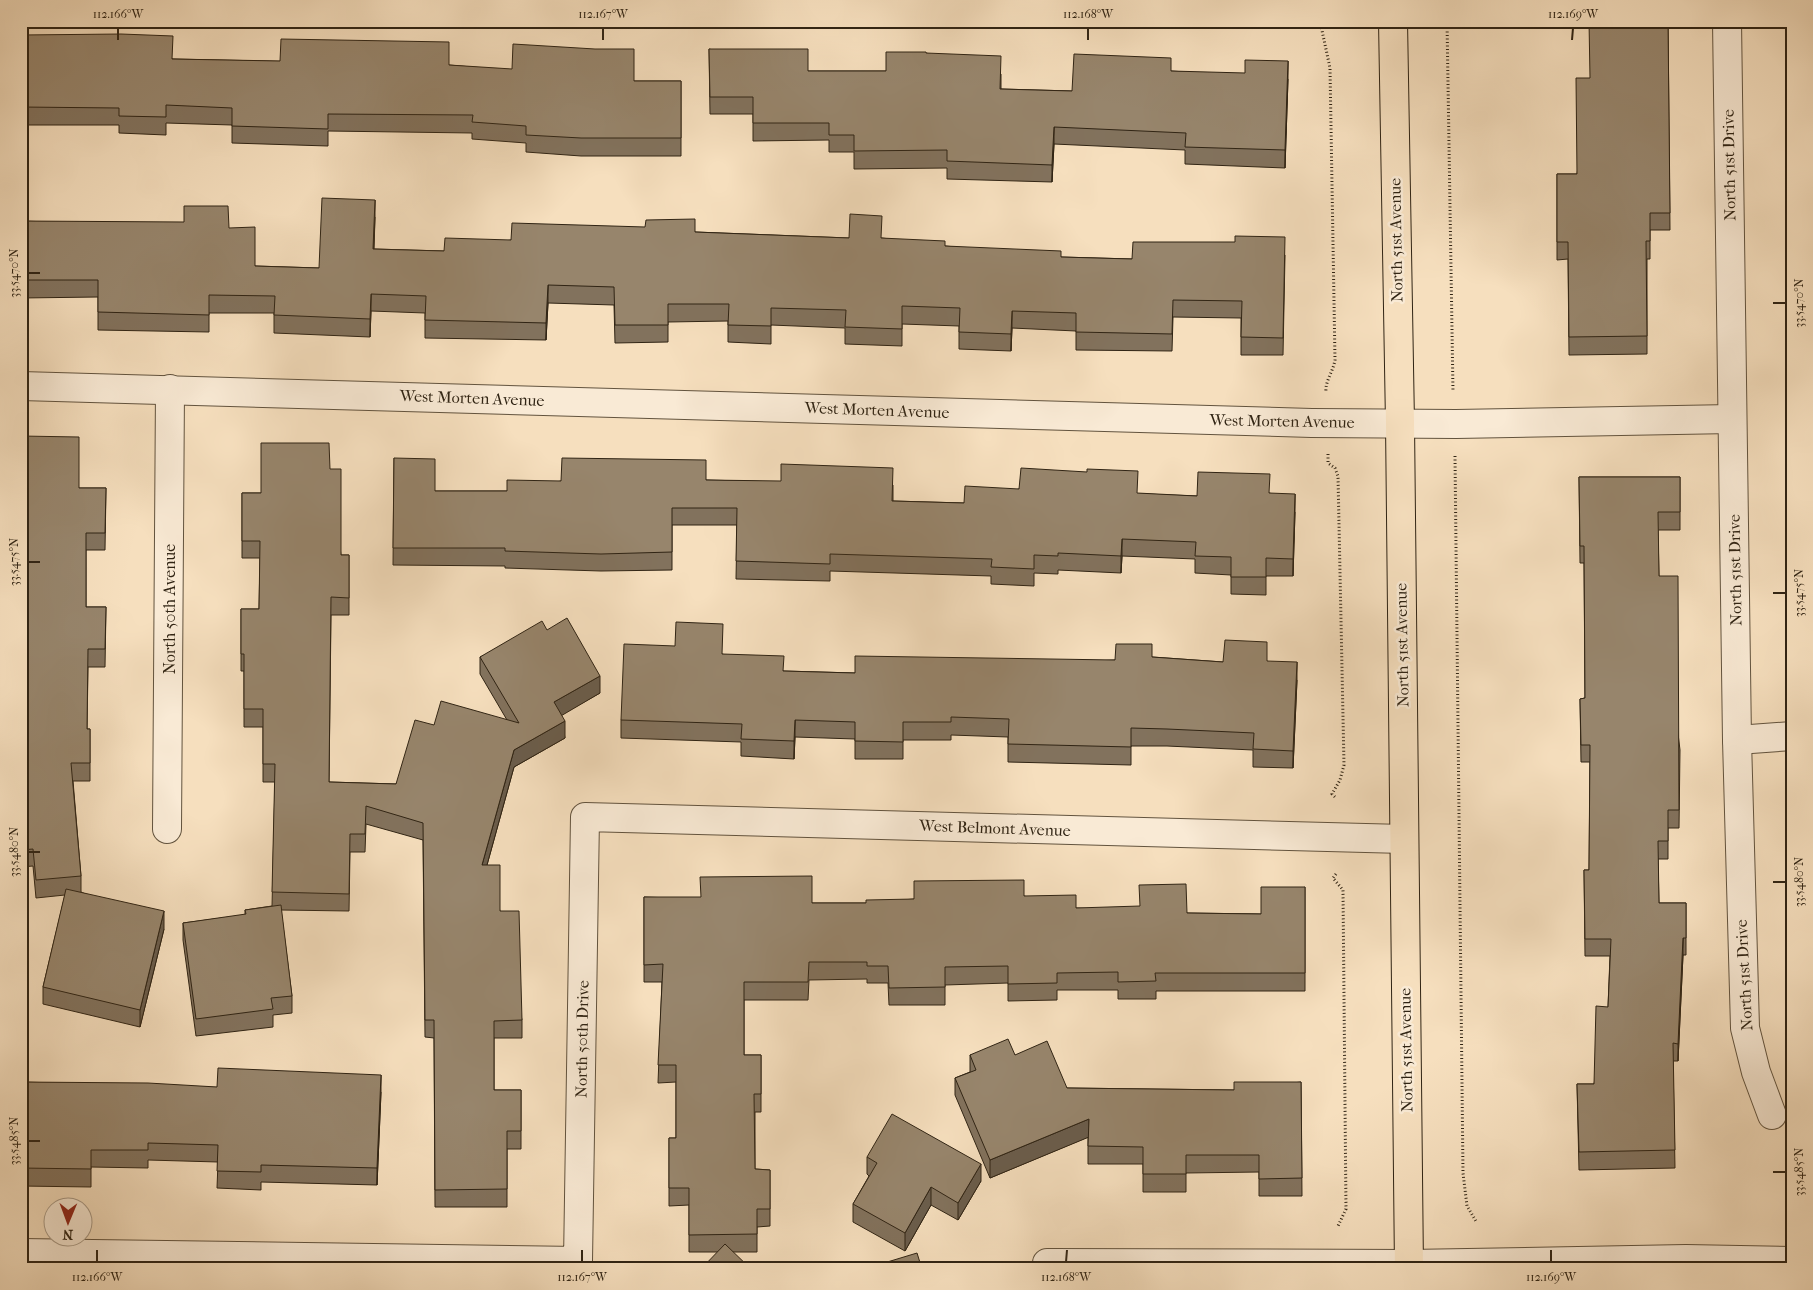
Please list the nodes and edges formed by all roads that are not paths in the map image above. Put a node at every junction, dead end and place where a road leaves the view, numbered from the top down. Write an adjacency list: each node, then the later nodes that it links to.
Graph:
1 (1393, 21): 6 (main road, North 51st Avenue)
2 (1727, 21): 5 (street, North 51st Drive)
3 (21, 386): 4 (street, West Morten Avenue)
4 (170, 389): 6 (street, West Morten Avenue); 10 (street, North 50th Avenue)
5 (1732, 420): 6 (street, West Morten Avenue); 8 (street, North 51st Drive)
6 (1400, 423): 11 (main road, North 51st Avenue)
7 (1792, 736): 8 (street)
8 (1737, 740): 12 (street, North 51st Drive)
9 (585, 817): 11 (street, West Belmont Avenue); 13 (street, North 50th Drive)
10 (168, 829)
11 (1404, 839): 16 (main road, North 51st Avenue)
12 (1772, 1115)
13 (21, 1253)
14 (1792, 1261): 16 (street)
15 (1047, 1262): 16 (street)
16 (1409, 1266)

